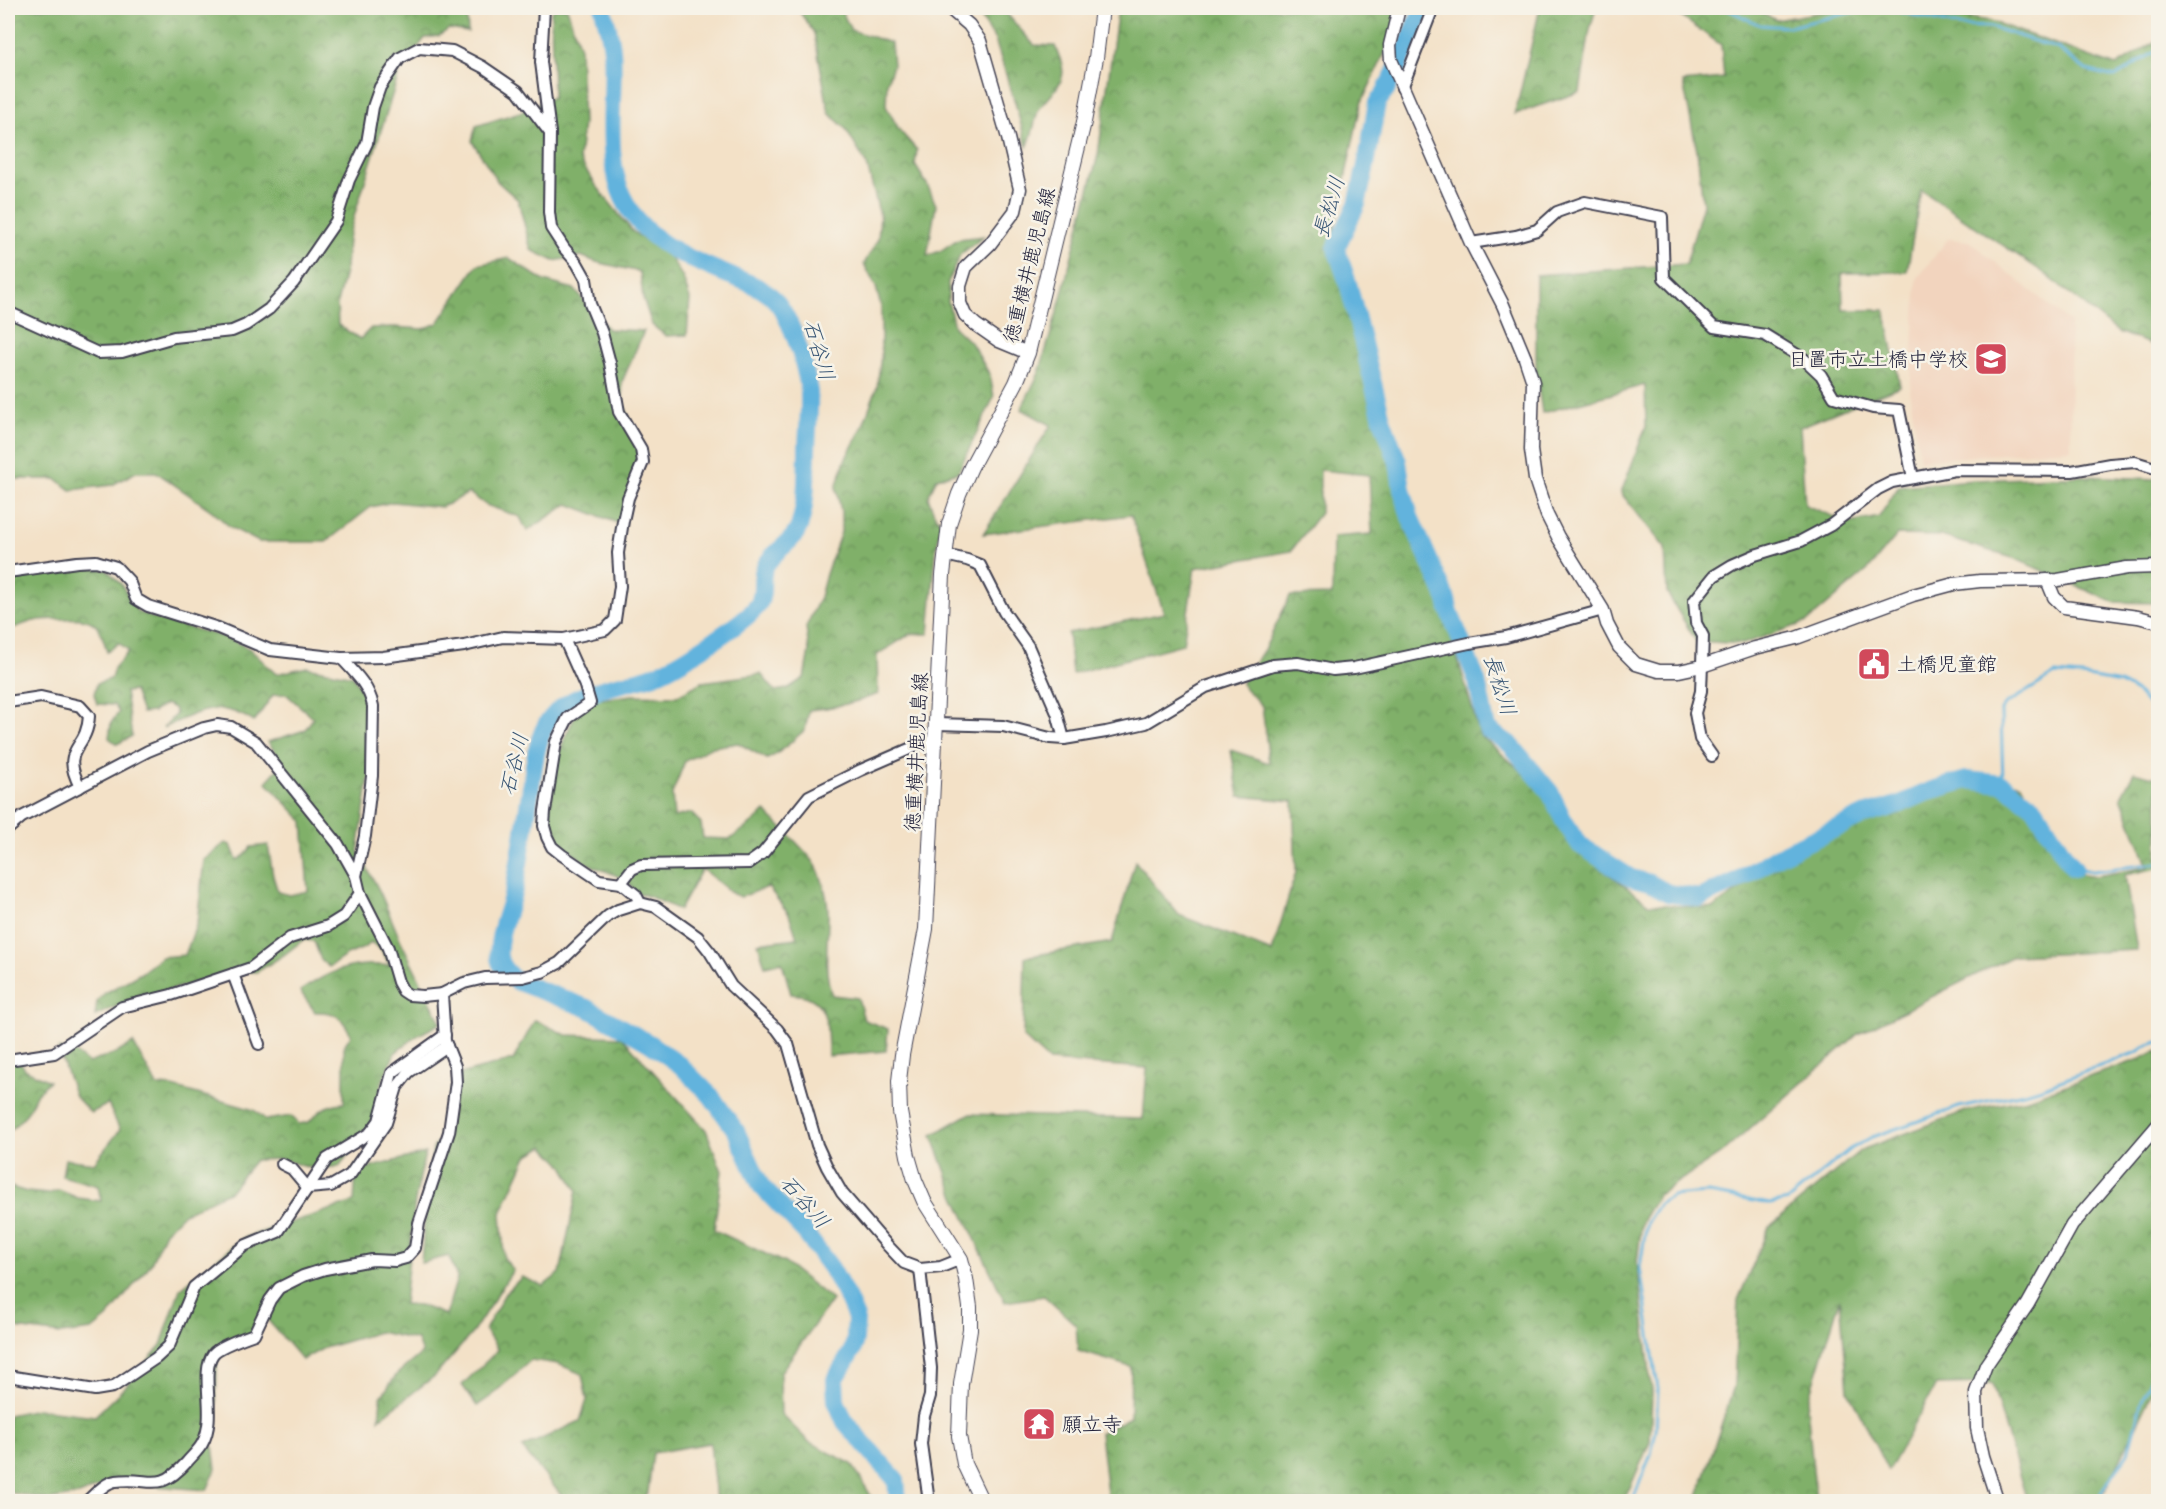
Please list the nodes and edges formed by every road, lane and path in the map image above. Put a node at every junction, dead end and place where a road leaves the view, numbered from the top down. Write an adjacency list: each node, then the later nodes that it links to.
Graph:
1 (544, 8): 7 (street)
2 (949, 8): 10 (street)
3 (1102, 8): 10 (main road, 徳重横井鹿児島線)
4 (1399, 8): 6 (street)
5 (1433, 8): 6 (street)
6 (1401, 85): 8 (street)
7 (550, 133): 9 (street); 19 (street)
8 (1471, 243): 12 (street); 17 (street)
9 (8, 312)
10 (1028, 353): 13 (main road, 徳重横井鹿児島線)
11 (2158, 469): 12 (street)
12 (1914, 477): 21 (street)
13 (945, 555): 23 (main road, 徳重横井鹿児島線); 24 (street)
14 (2158, 567): 16 (street)
15 (8, 572): 20 (street)
16 (2047, 580): 18 (street); 21 (street)
17 (1603, 610): 21 (street); 24 (street)
18 (2158, 622)
19 (564, 639): 20 (street); 30 (street)
20 (342, 658): 29 (street)
21 (1702, 666): 26 (street)
22 (8, 702): 27 (street)
23 (937, 724): 24 (street); 25 (main road, 徳重横井鹿児島線)
24 (1064, 739)
25 (936, 742): 30 (street); 41 (main road, 徳重横井鹿児島線)
26 (1712, 756)
27 (80, 787): 28 (street); 29 (street)
28 (8, 829)
29 (356, 876): 31 (street)
30 (621, 883): 32 (street)
31 (360, 893): 33 (street); 34 (street)
32 (640, 903): 34 (street); 42 (street)
33 (233, 974): 36 (street); 37 (street)
34 (441, 994): 35 (street)
35 (446, 1040): 40 (street); 40 (street); 44 (street)
36 (259, 1044)
37 (8, 1060)
38 (2158, 1125): 47 (street)
39 (282, 1164): 40 (street)
40 (308, 1188): 43 (street)
41 (961, 1259): 42 (street); 46 (main road, 徳重横井鹿児島線)
42 (920, 1269): 45 (street)
43 (8, 1376)
44 (86, 1502)
45 (930, 1502)
46 (982, 1502)
47 (1998, 1502)

